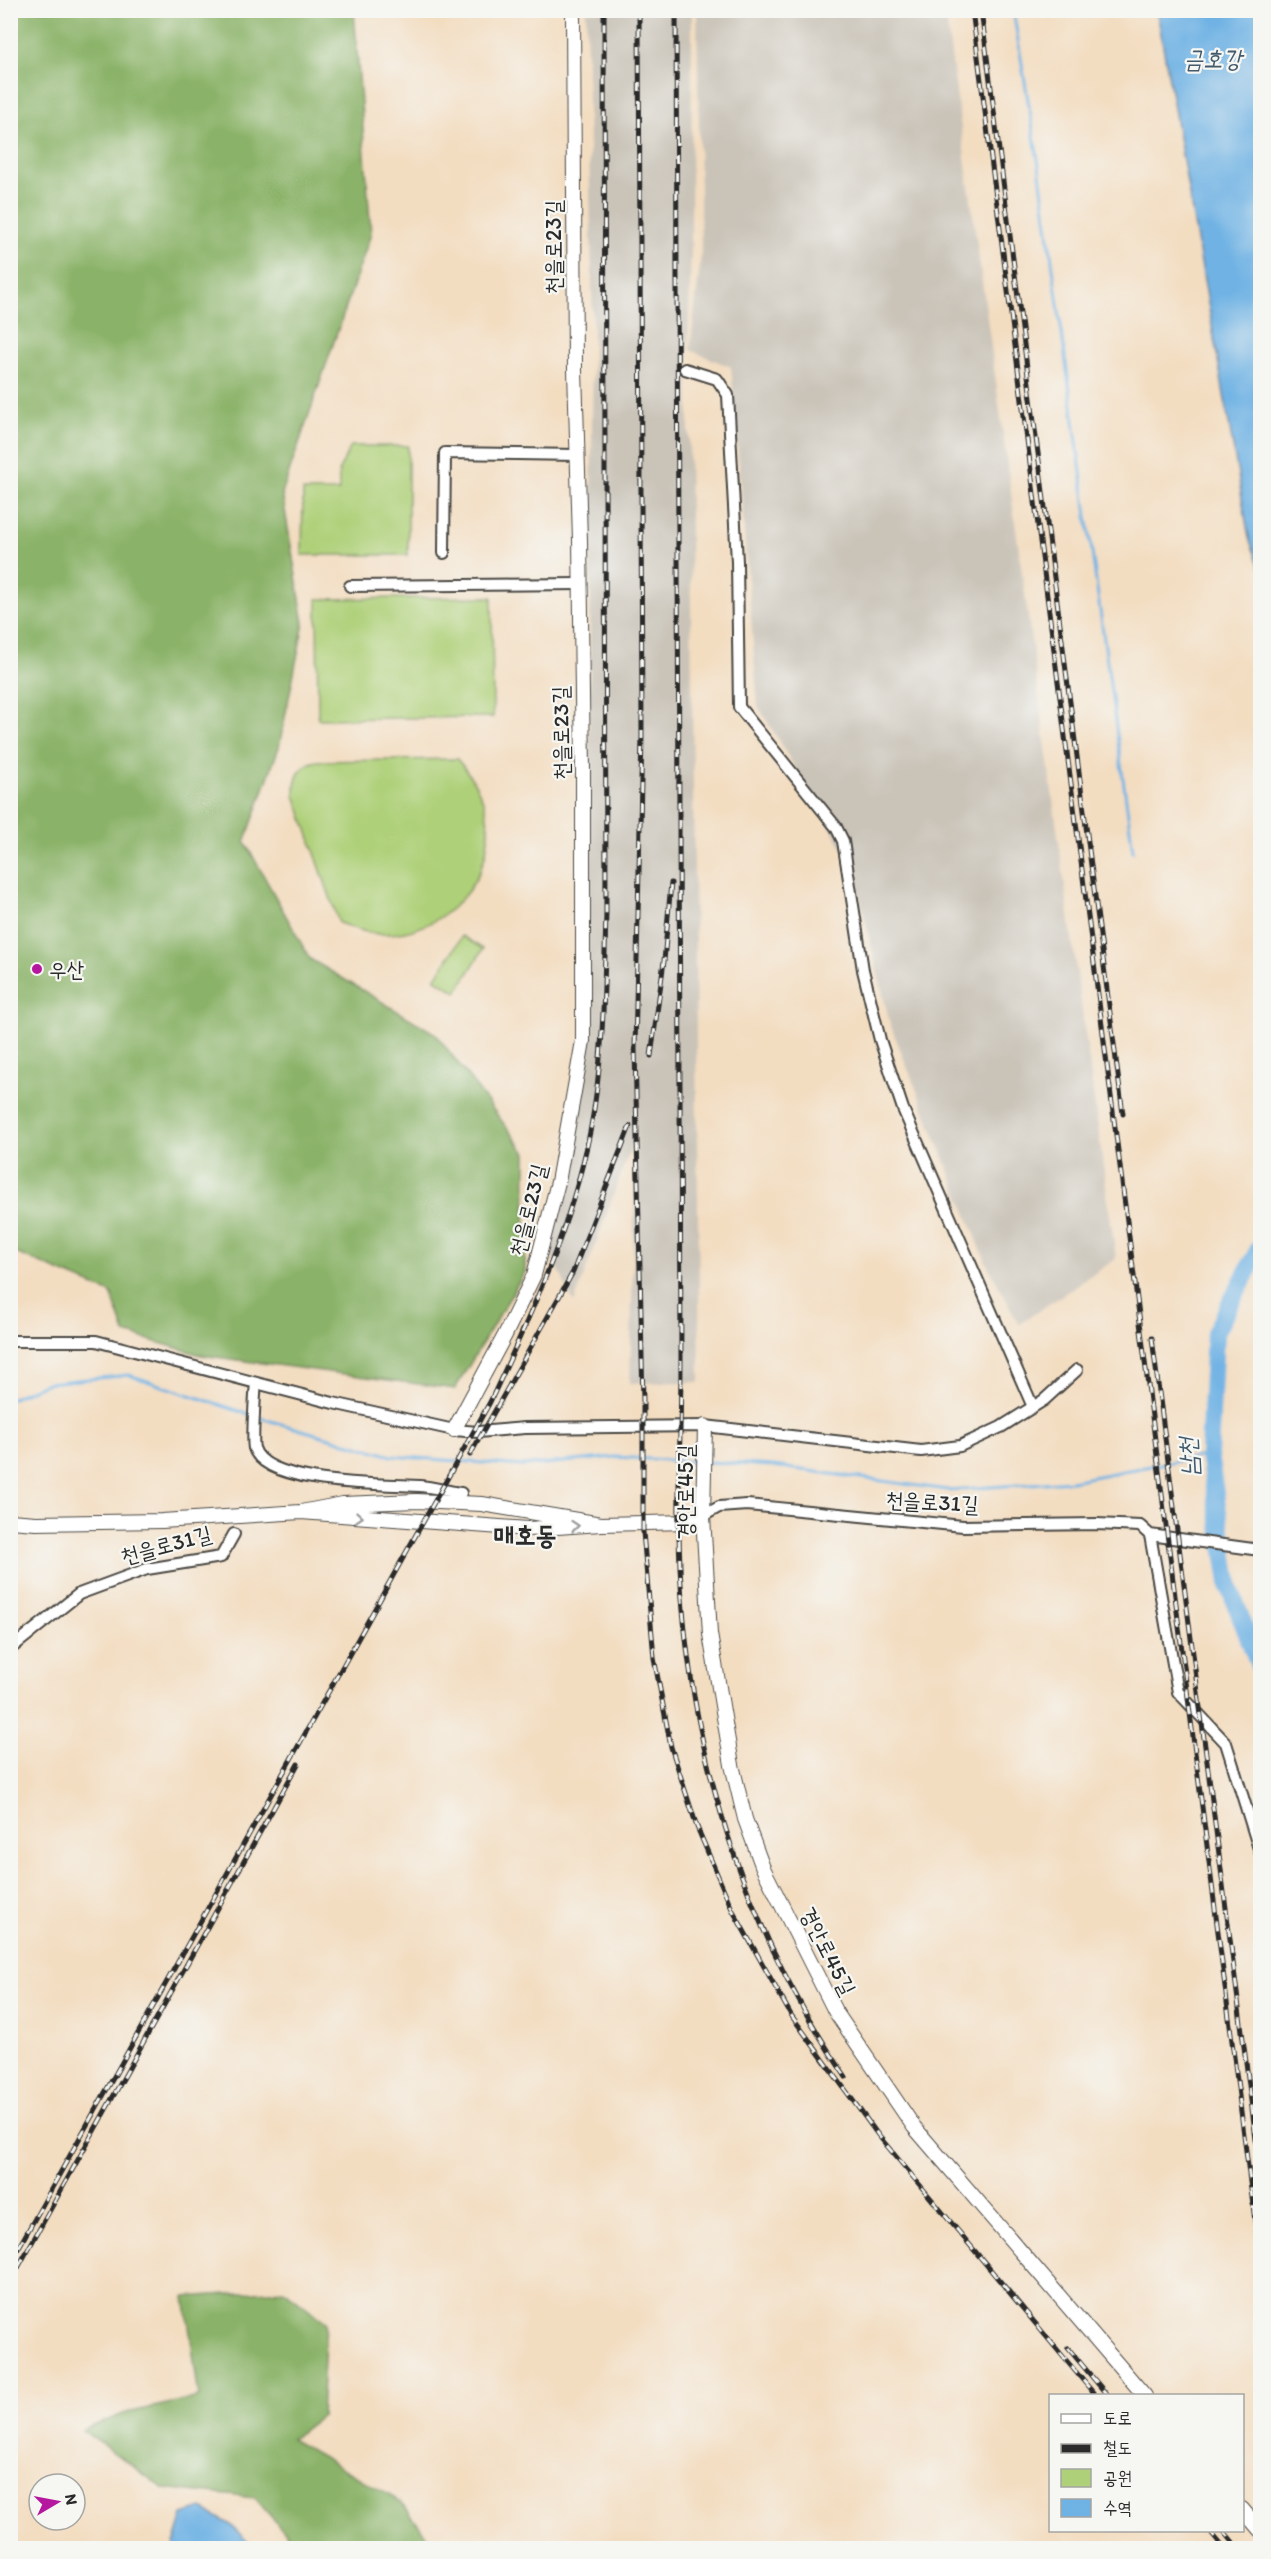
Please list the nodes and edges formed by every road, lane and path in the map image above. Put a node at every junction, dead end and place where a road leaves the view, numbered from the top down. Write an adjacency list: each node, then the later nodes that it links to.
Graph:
1 (573, 10): 3 (street, 천을로23길)
2 (685, 369): 10 (street)
3 (577, 455): 4 (street); 5 (street, 천을로23길)
4 (444, 553)
5 (581, 584): 6 (street); 11 (street, 천을로23길)
6 (350, 586)
7 (10, 1341): 9 (street)
8 (1077, 1370): 10 (street)
9 (256, 1383): 11 (street); 13 (street)
10 (1033, 1407): 12 (street)
11 (454, 1430): 12 (street)
12 (706, 1433): 15 (street, 경안로45길)
13 (461, 1494)
14 (301, 1512): 16 (street); 17 (street, one-way to 17); 17 (street)
15 (703, 1516): 17 (street, 천을로31길); 19 (street, 천을로31길); 23 (street, 경안로45길)
16 (10, 1521)
17 (601, 1524)
18 (234, 1534): 21 (street, 천을로31길)
19 (1150, 1535): 20 (street, 천을로31길); 22 (street)
20 (1260, 1550)
21 (10, 1649)
22 (1260, 1852)
23 (1143, 2394)
24 (1244, 2511): 25 (street)
25 (1260, 2530)

